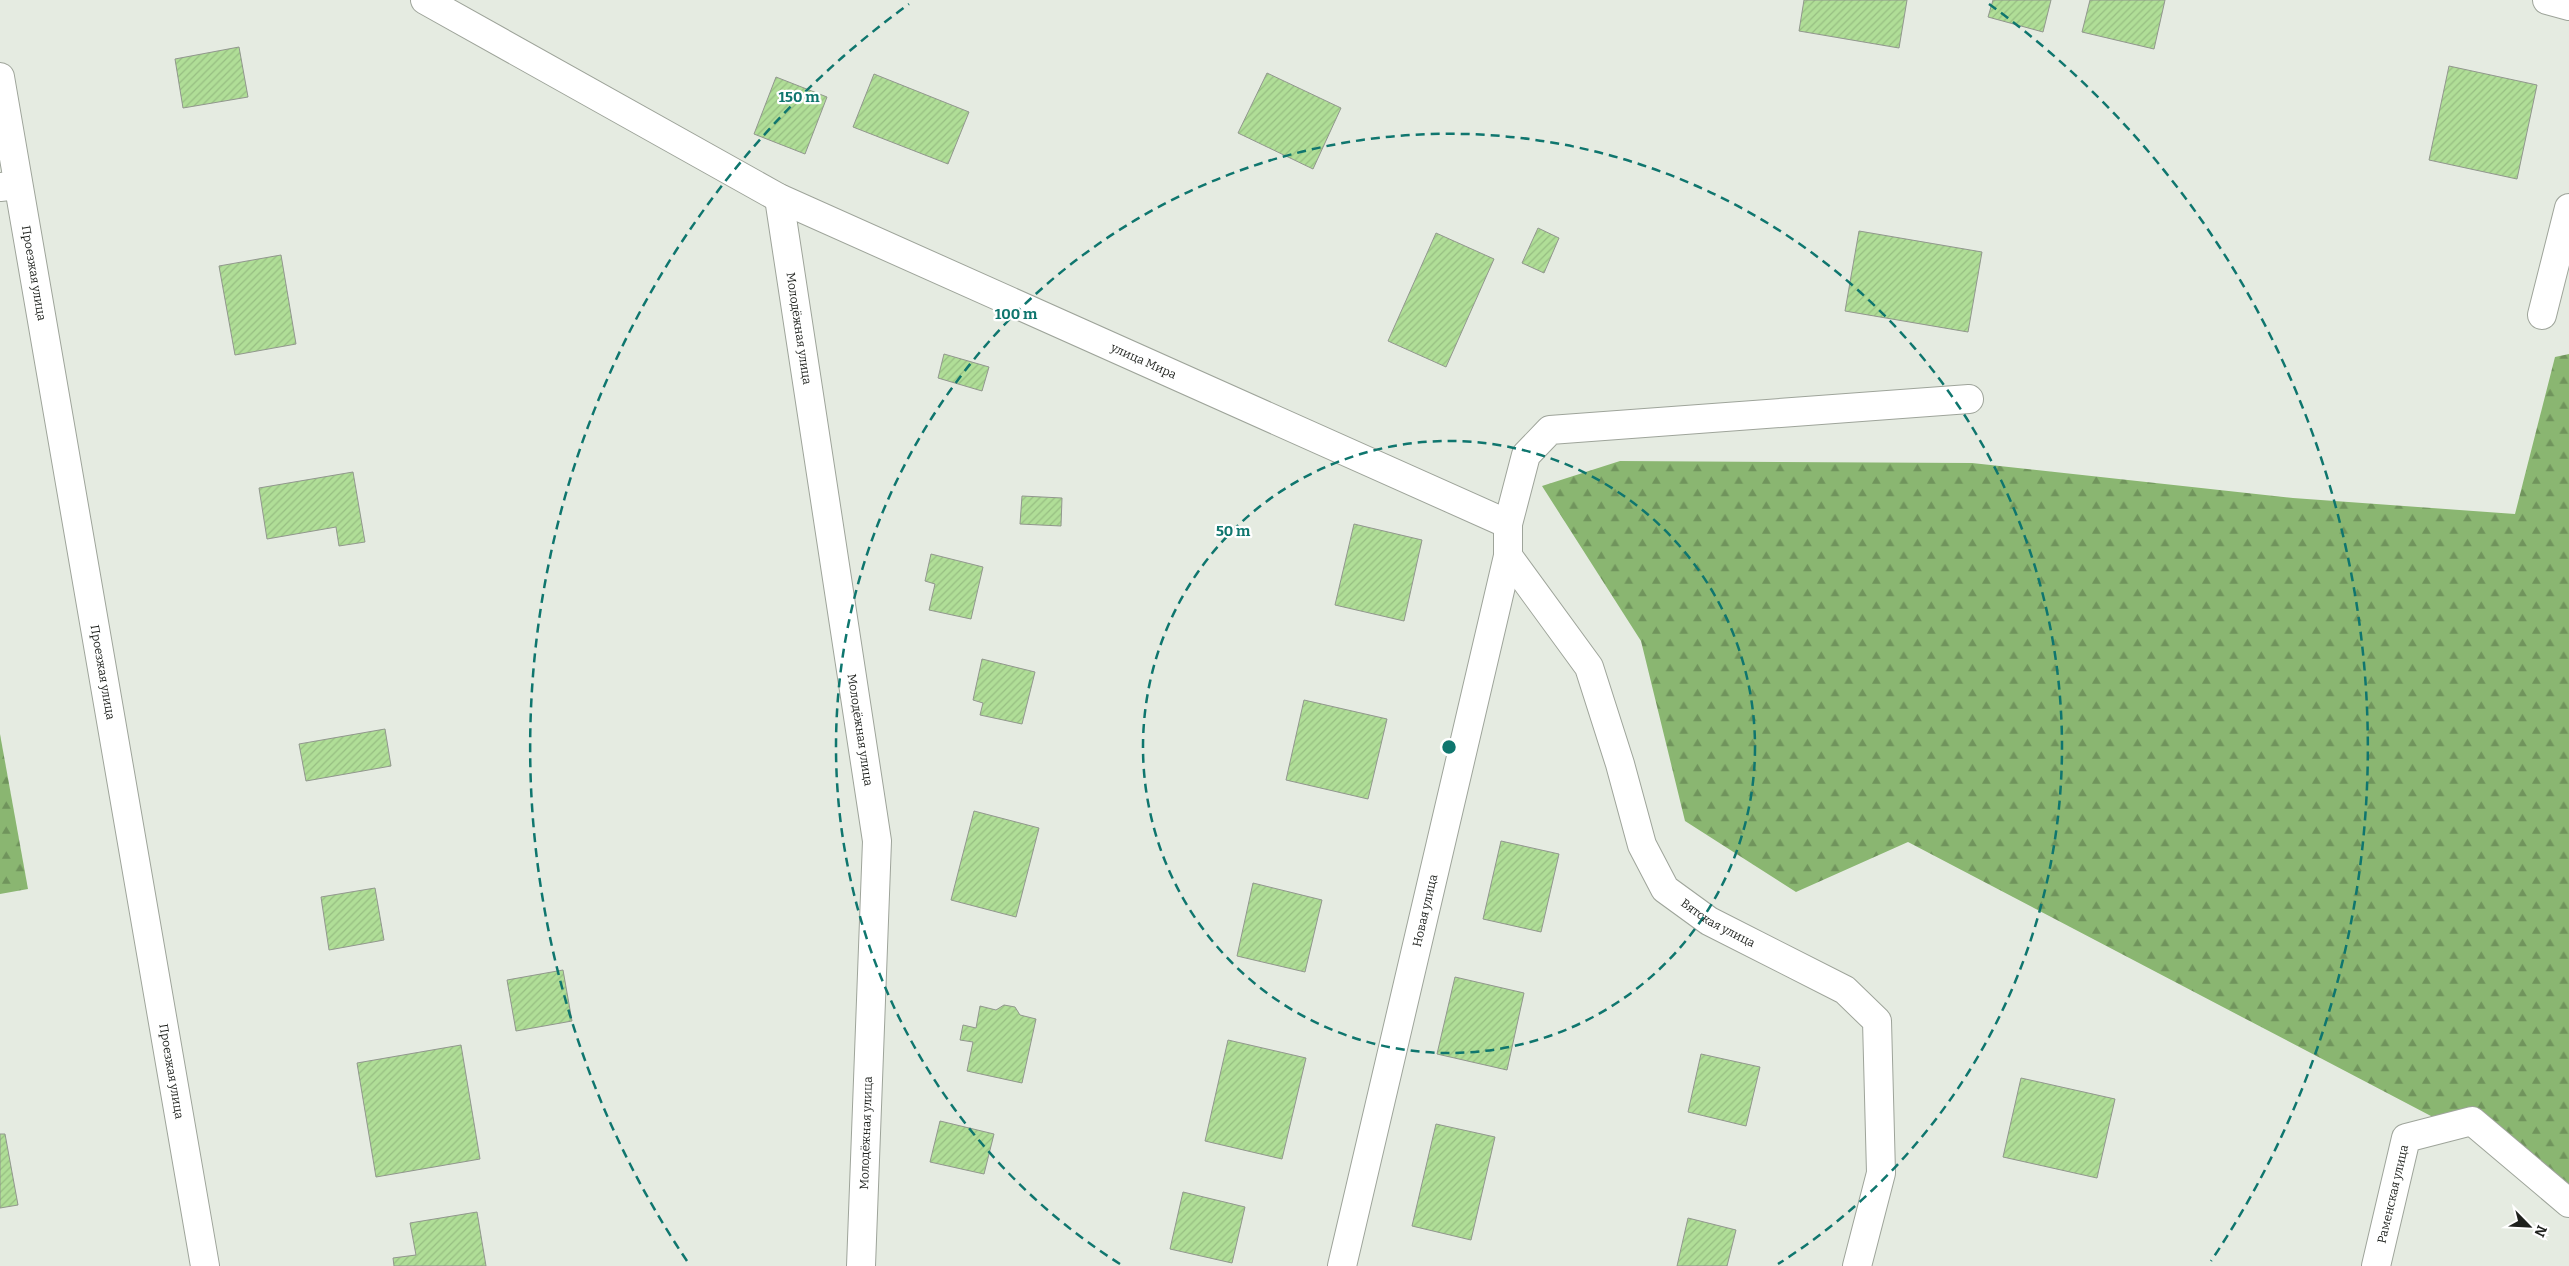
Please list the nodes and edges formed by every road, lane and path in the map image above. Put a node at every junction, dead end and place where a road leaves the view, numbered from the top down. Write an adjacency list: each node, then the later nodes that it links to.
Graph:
1 (425, 0): 6 (street, улица Мира)
2 (2547, 0): 3 (street)
3 (2569, 6)
4 (0, 77): 5 (street, Проезжая улица)
5 (9, 186): 13 (street, Проезжая улица)
6 (779, 198): 10 (street, улица Мира); 14 (street, Молодёжная улица)
7 (2569, 208): 8 (street)
8 (2542, 315)
9 (1969, 399): 10 (street, Новая улица)
10 (1508, 524): 11 (street, Новая улица)
11 (1508, 556): 15 (street, Новая улица); 16 (street, Вятская улица)
12 (2569, 1203): 17 (street, Раменская улица)
13 (205, 1266)
14 (861, 1266)
15 (1342, 1266)
16 (1857, 1266)
17 (2376, 1266)

